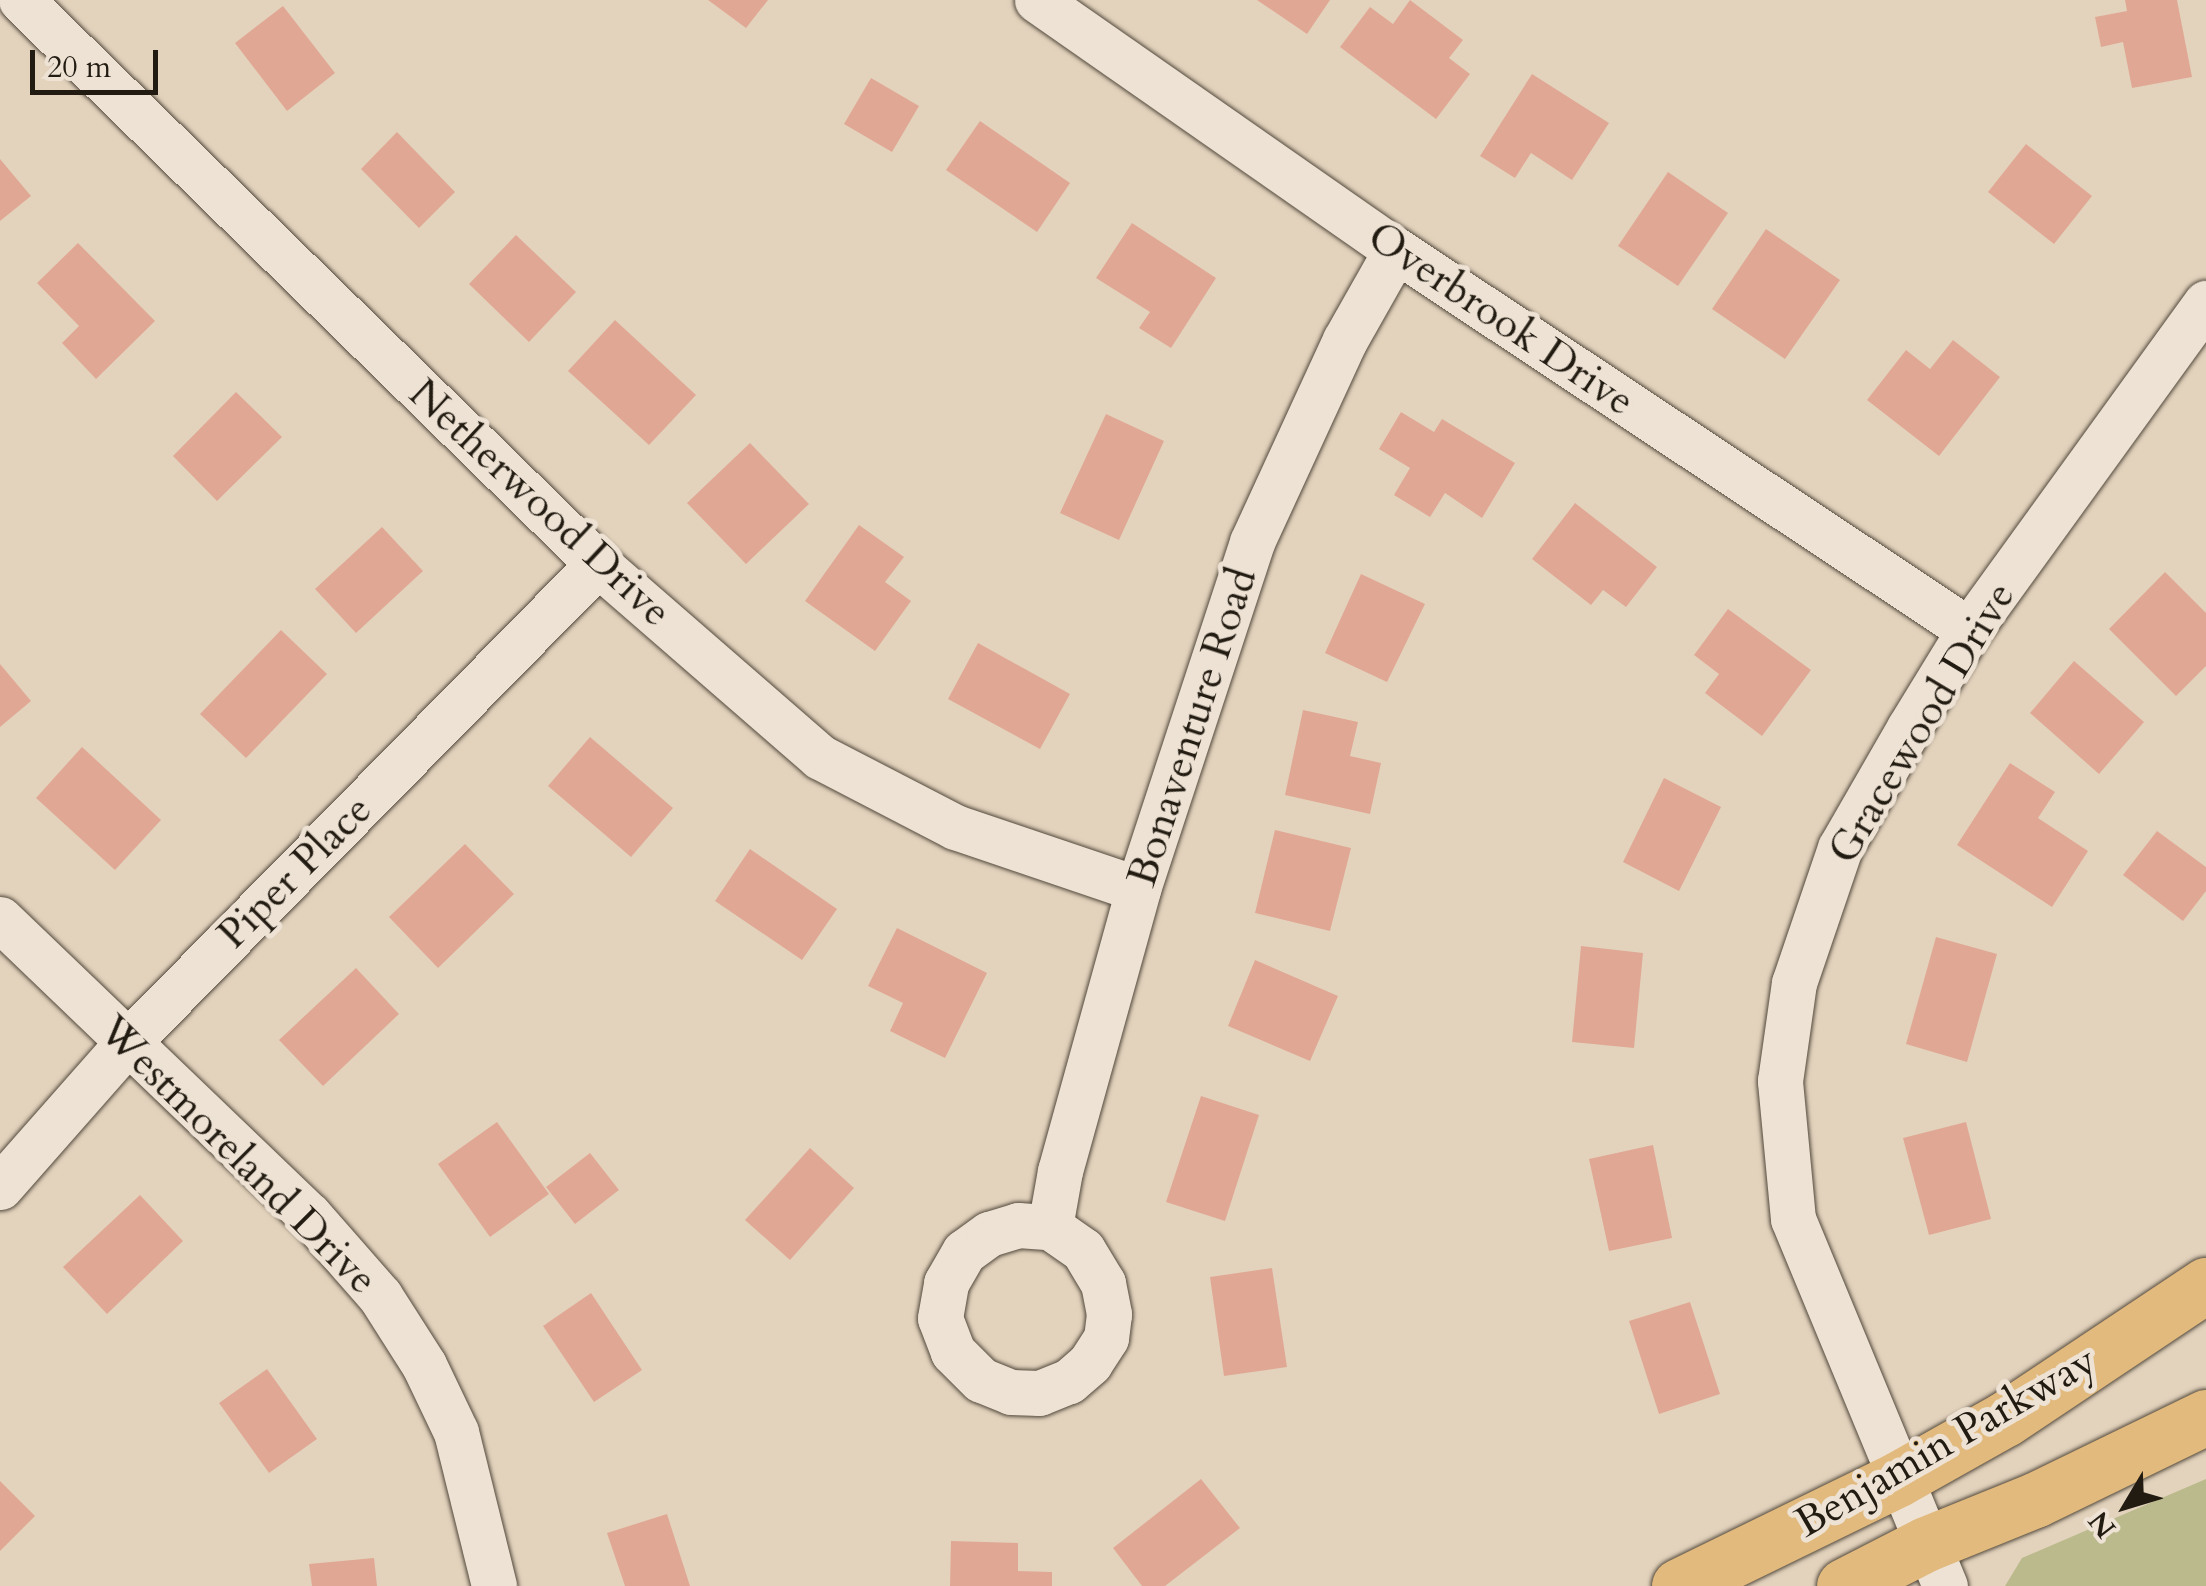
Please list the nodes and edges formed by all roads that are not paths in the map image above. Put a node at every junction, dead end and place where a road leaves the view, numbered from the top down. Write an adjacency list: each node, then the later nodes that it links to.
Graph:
1 (21, 0): 5 (street, Netherwood Drive)
2 (1037, 0): 3 (street, Overbrook Drive)
3 (1396, 250): 6 (street, Overbrook Drive); 7 (street, Bonaventure Road)
4 (2206, 303): 6 (street, Gracewood Drive)
5 (598, 564): 7 (street, Netherwood Drive); 9 (street, Piper Place)
6 (1969, 630): 14 (street, Gracewood Drive)
7 (1138, 888): 11 (street, Bonaventure Road)
8 (0, 919): 9 (street, Westmoreland Drive)
9 (127, 1043): 10 (street, Piper Place); 16 (street, Westmoreland Drive)
10 (0, 1187)
11 (1050, 1227)
12 (2206, 1285): 14 (main road, Benjamin Parkway)
13 (2206, 1417): 15 (main road, Benjamin Parkway)
14 (1898, 1479): 15 (street, Gracewood Drive); 17 (main road, Benjamin Parkway)
15 (1936, 1565): 18 (main road, Benjamin Parkway)
16 (494, 1586)
17 (1679, 1586)
18 (1844, 1586)

